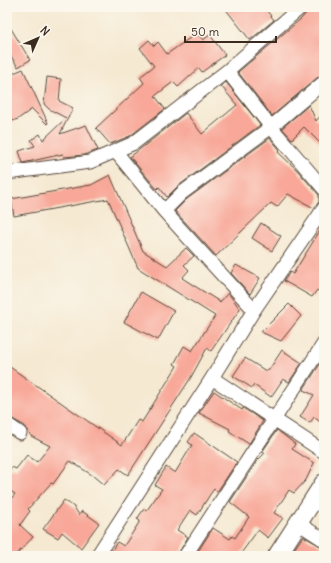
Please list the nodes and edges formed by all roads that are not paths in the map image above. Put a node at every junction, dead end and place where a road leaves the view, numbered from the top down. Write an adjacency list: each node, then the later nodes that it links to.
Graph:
1 (301, 7): 2 (street)
2 (227, 71): 4 (street); 5 (street)
3 (324, 82): 4 (street)
4 (271, 127): 7 (street); 9 (street)
5 (116, 152): 6 (street); 9 (street)
6 (7, 173)
7 (324, 189)
8 (324, 208): 10 (street)
9 (164, 210): 10 (street)
10 (254, 310): 12 (street)
11 (324, 343): 13 (street)
12 (212, 378): 13 (street); 20 (street)
13 (273, 419): 16 (street); 21 (street)
14 (7, 424): 15 (street)
15 (20, 433)
16 (324, 452)
17 (324, 483): 18 (main road)
18 (298, 523): 19 (street); 22 (main road)
19 (324, 540)
20 (97, 556)
21 (185, 556)
22 (277, 556)

